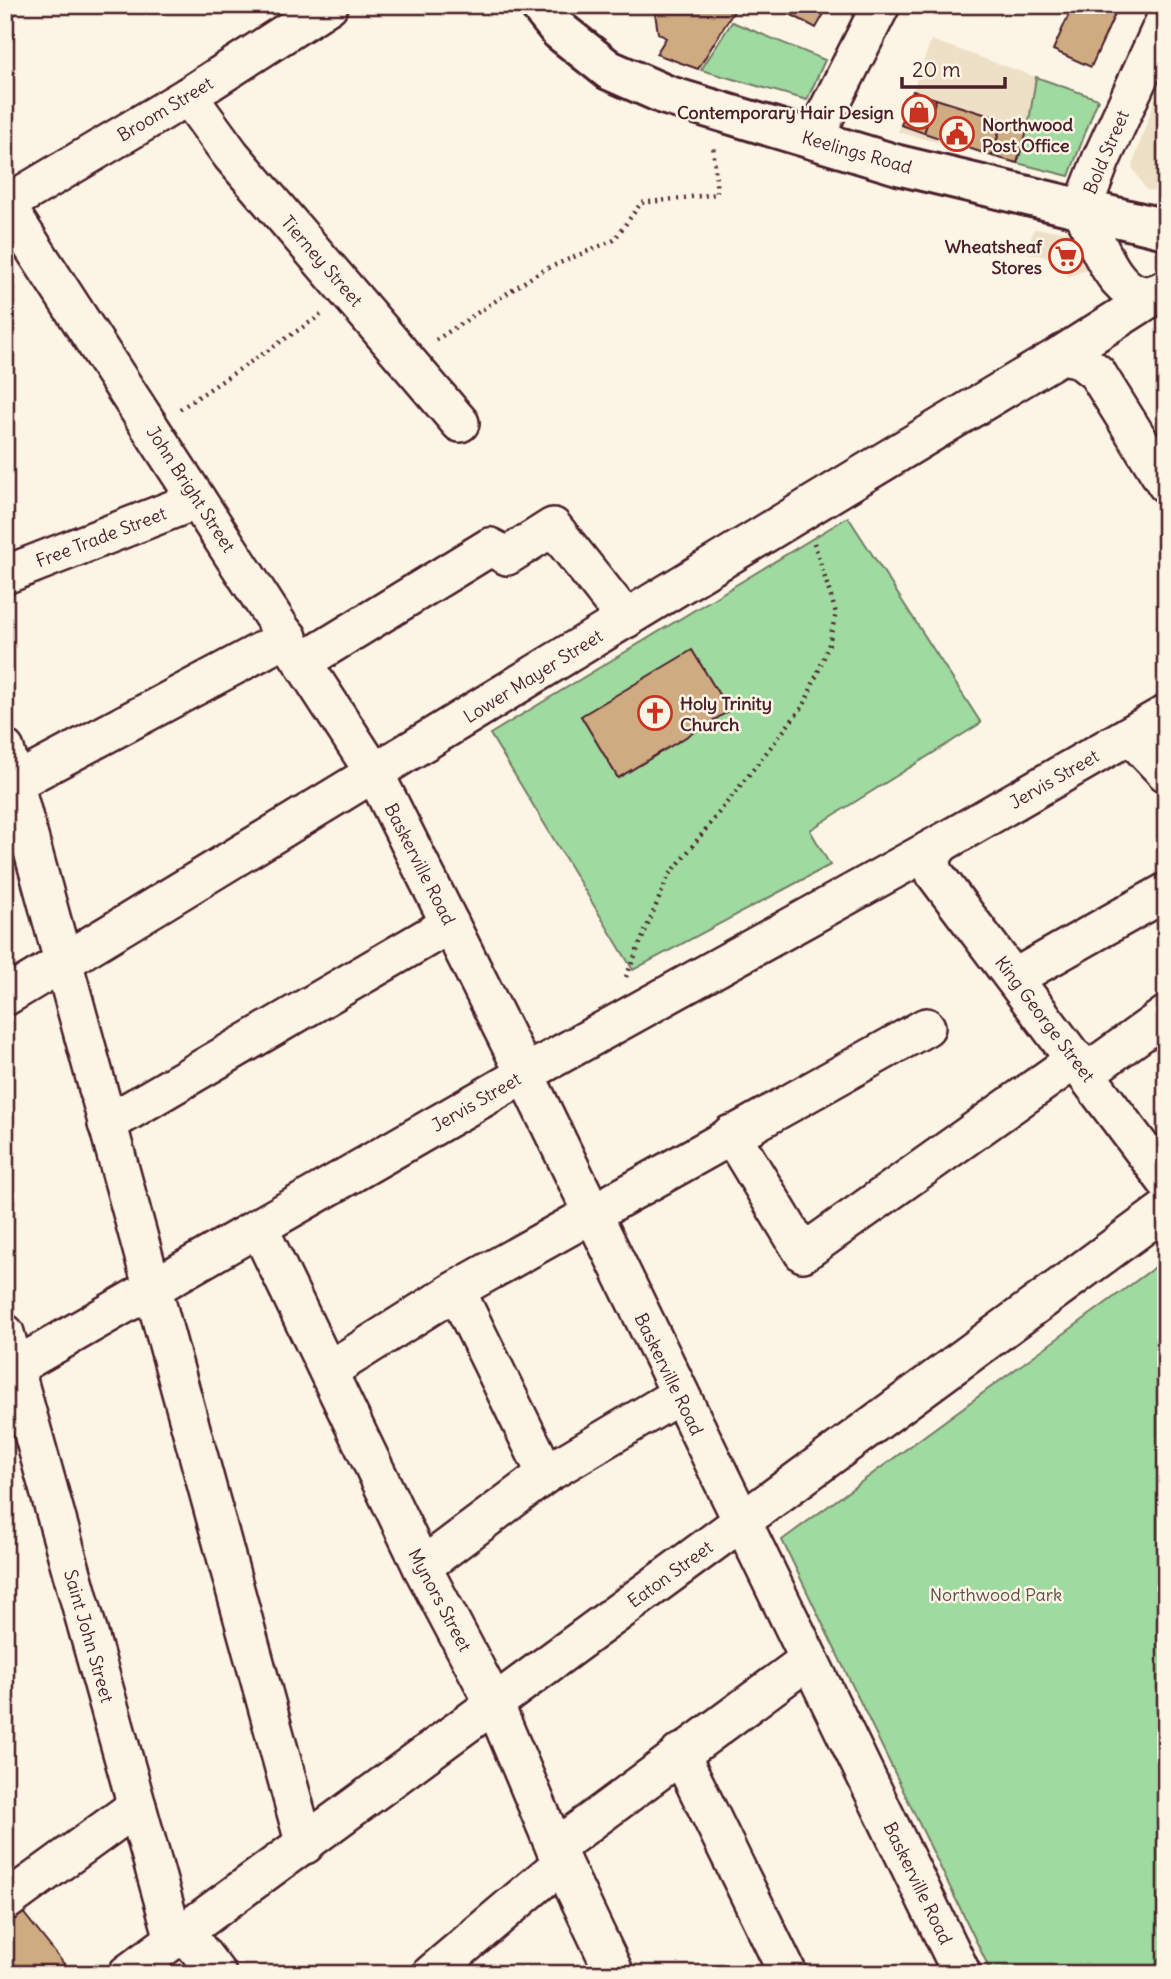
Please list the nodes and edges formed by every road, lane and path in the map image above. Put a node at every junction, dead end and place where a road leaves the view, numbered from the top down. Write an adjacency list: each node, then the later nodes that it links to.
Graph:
1 (20, 5): 6 (path)
2 (539, 5): 8 (main road, Keelings Road)
3 (881, 5): 9 (street)
4 (324, 7): 7 (street, Broom Street)
5 (1166, 18): 11 (street, Bold Street)
6 (5, 23)
7 (188, 96): 10 (street, Broom Street); 14 (street, Tierney Street)
8 (725, 113): 9 (main road, Keelings Road); 16 (path)
9 (813, 140): 11 (main road, Keelings Road)
10 (5, 205): 18 (street, John Bright Street)
11 (1082, 209): 12 (main road, Keelings Road); 13 (street)
12 (1166, 229)
13 (1160, 292): 15 (street, Lower Mayer Street)
14 (351, 295): 16 (street, Tierney Street); 18 (path)
15 (1070, 357): 19 (street); 21 (street, Lower Mayer Street)
16 (406, 359): 17 (street, Tierney Street)
17 (460, 423)
18 (150, 428): 20 (street, John Bright Street)
19 (1166, 484)
20 (197, 500): 22 (street, Free Trade Street); 24 (street, John Bright Street)
21 (800, 510): 23 (street, Lower Mayer Street); 38 (path)
22 (5, 575)
23 (626, 619): 24 (street); 28 (street, Lower Mayer Street)
24 (301, 656): 27 (street); 28 (street, John Bright Street)
25 (1166, 714): 26 (street, Jervis Street)
26 (1130, 735): 29 (street); 30 (street, Jervis Street)
27 (10, 766): 33 (street)
28 (375, 774): 32 (street, Baskerville Road); 33 (street, Lower Mayer Street)
29 (1166, 774)
30 (937, 849): 34 (street, King George Street); 38 (street, Jervis Street)
31 (1166, 892): 34 (street)
32 (450, 924): 40 (street, Baskerville Road); 41 (street)
33 (63, 962): 35 (street, Lower Mayer Street); 41 (street)
34 (1014, 978): 39 (street, King George Street)
35 (5, 997)
36 (1166, 1015): 39 (street)
37 (926, 1027): 42 (street)
38 (611, 1028): 40 (street, Jervis Street)
39 (1081, 1066): 42 (street); 43 (street, King George Street)
40 (525, 1074): 45 (street, Baskerville Road); 46 (street, Jervis Street)
41 (107, 1124): 47 (street)
42 (732, 1134): 45 (street)
43 (1166, 1181)
44 (1166, 1209): 53 (street, Eaton Street)
45 (592, 1213): 48 (street); 51 (street, Baskerville Road)
46 (259, 1228): 47 (street, Jervis Street); 50 (street, Mynors Street)
47 (152, 1289): 49 (street, Jervis Street); 59 (street)
48 (456, 1290): 50 (street); 52 (street)
49 (8, 1357): 58 (street, Saint John Street)
50 (328, 1371): 54 (street, Mynors Street)
51 (679, 1395): 52 (street); 53 (street, Baskerville Road)
52 (546, 1474): 54 (street)
53 (740, 1522): 55 (street, Baskerville Road); 56 (street, Eaton Street)
54 (422, 1567): 56 (street, Mynors Street)
55 (808, 1660): 57 (street); 68 (street, Baskerville Road)
56 (494, 1703): 59 (street, Eaton Street); 60 (street, Mynors Street)
57 (680, 1753): 60 (street); 67 (street)
58 (136, 1806): 61 (street); 62 (street, Saint John Street)
59 (305, 1846): 62 (street, Eaton Street)
60 (559, 1855): 65 (street); 66 (street, Mynors Street)
61 (5, 1902)
62 (179, 1935): 63 (street, Eaton Street); 64 (street)
63 (127, 1974)
64 (217, 1974)
65 (431, 1974)
66 (615, 1974)
67 (788, 1974)
68 (962, 1974)

